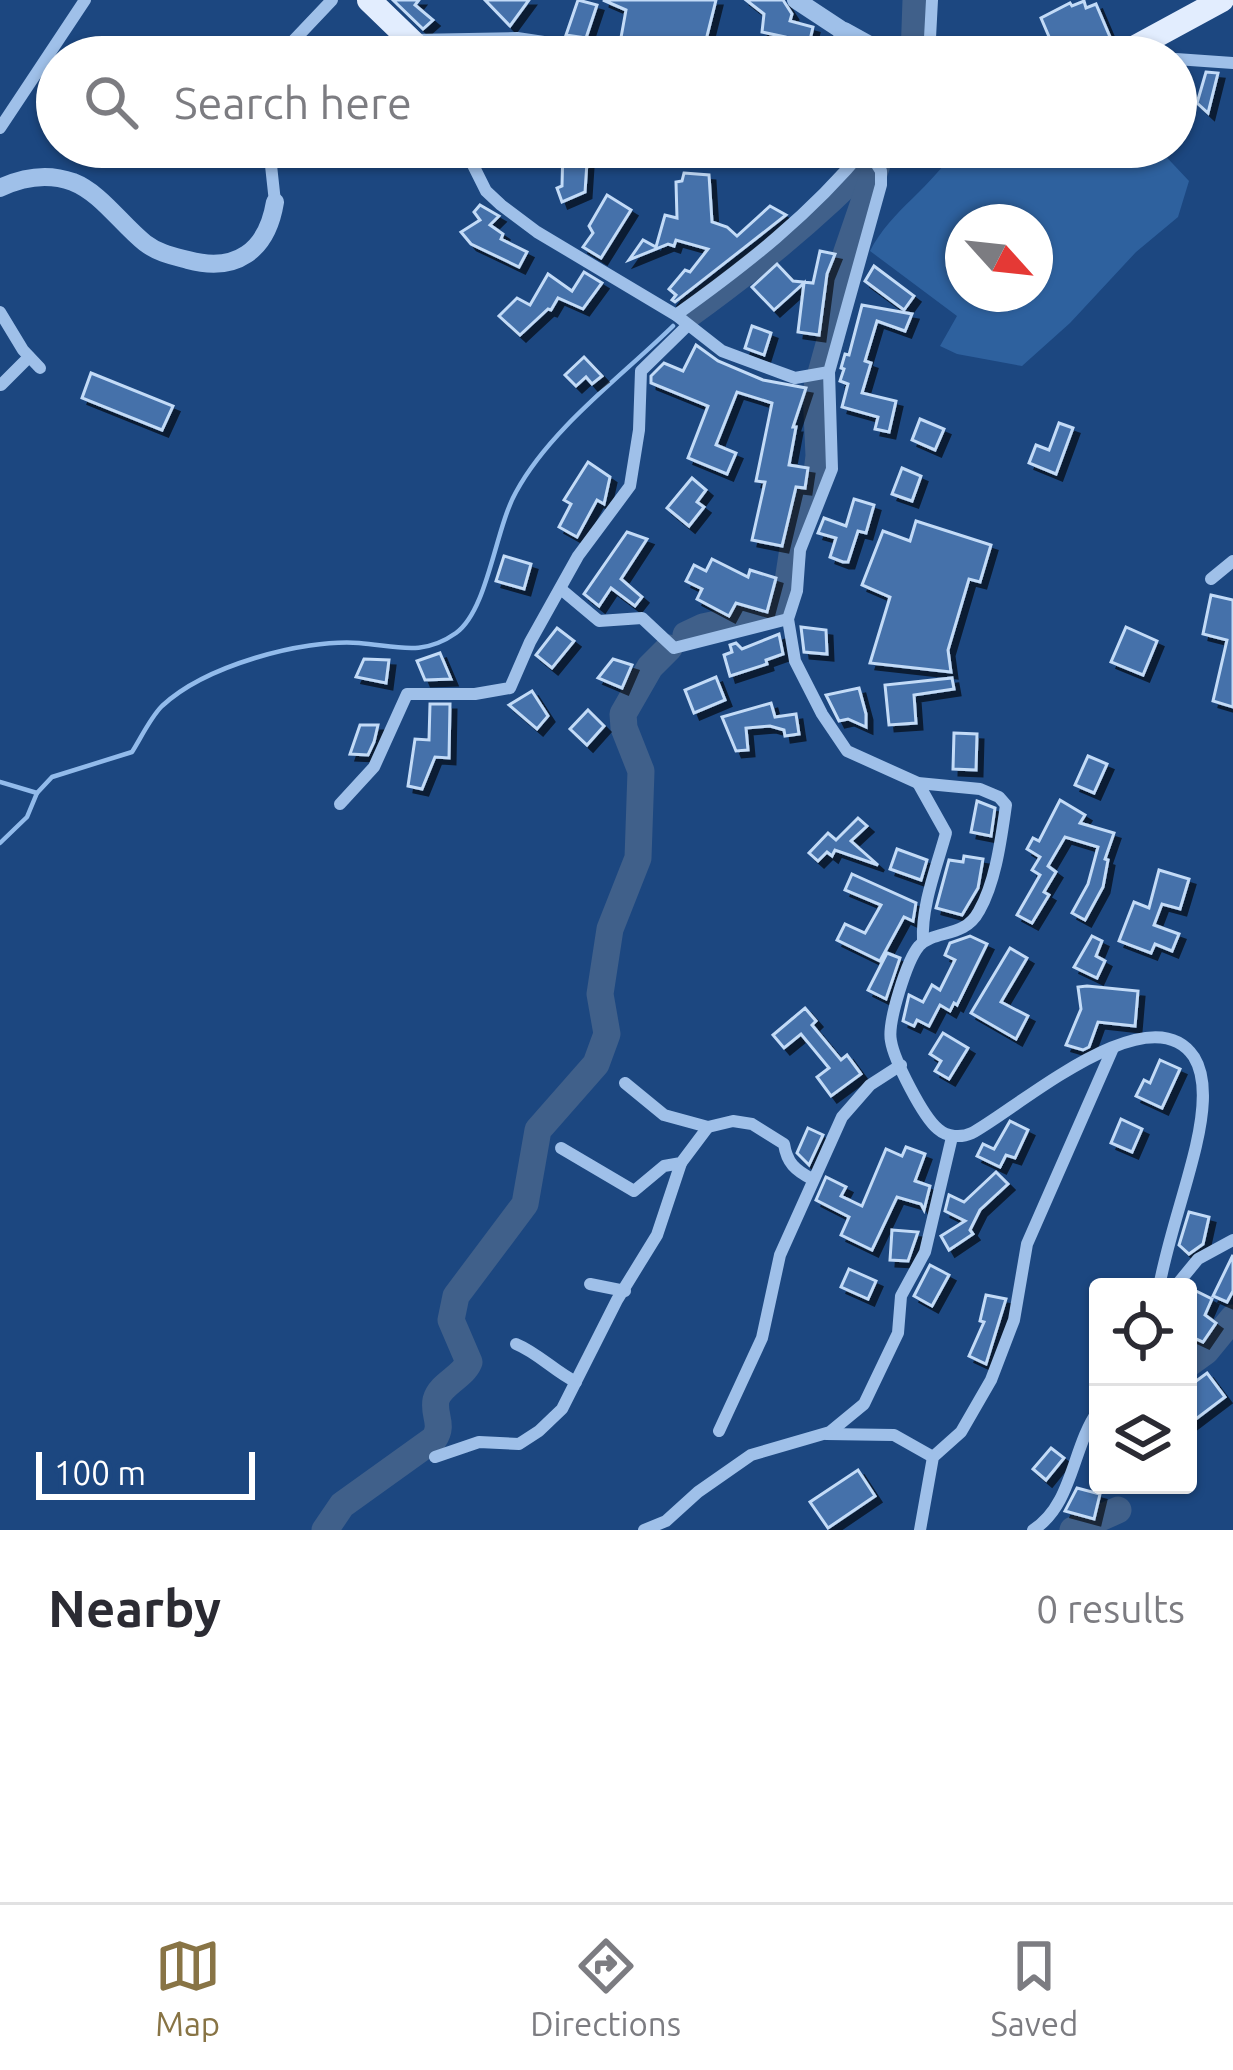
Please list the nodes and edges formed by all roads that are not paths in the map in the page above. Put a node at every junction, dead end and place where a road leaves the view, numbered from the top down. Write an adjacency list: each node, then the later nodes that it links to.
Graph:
1 (86, 0): 8 (street)
2 (332, 0): 9 (street)
3 (369, 0): 10 (main road)
4 (796, 0): 7 (street)
5 (932, 0): 13 (street)
6 (1222, 0): 14 (main road)
7 (840, 29): 11 (street); 12 (street)
8 (64, 36)
9 (298, 36)
10 (408, 36)
11 (842, 36)
12 (853, 36)
13 (930, 36)
14 (1159, 36)
15 (1197, 60): 16 (street)
16 (1233, 63)
17 (36, 74): 18 (street)
18 (0, 128)
19 (271, 168): 24 (street)
20 (474, 168): 26 (street)
21 (850, 168): 26 (street)
22 (879, 168): 30 (street)
23 (0, 188): 24 (street)
24 (275, 202)
25 (0, 312): 28 (street)
26 (676, 315): 27 (street)
27 (688, 325): 30 (street); 34 (street)
28 (29, 357): 29 (street); 31 (street)
29 (40, 368)
30 (822, 373): 35 (street)
31 (1, 385)
32 (1233, 561): 33 (street)
33 (1211, 579)
34 (562, 590): 35 (street); 37 (street)
35 (788, 619): 36 (street)
36 (918, 783): 38 (street); 38 (street)
37 (340, 804)
38 (923, 941): 40 (street)
39 (1114, 1047): 43 (street); 48 (street); 58 (street)
40 (901, 1065): 43 (street); 46 (street)
41 (625, 1083): 42 (street)
42 (708, 1127): 45 (street); 46 (street)
43 (952, 1137): 56 (street)
44 (561, 1148): 45 (street)
45 (681, 1163): 51 (street)
46 (812, 1180): 55 (street)
47 (1233, 1240): 49 (street)
48 (1161, 1278)
49 (1182, 1278)
50 (590, 1284): 51 (street)
51 (625, 1291): 53 (street)
52 (516, 1344): 53 (street)
53 (576, 1382): 57 (street)
54 (1089, 1425): 61 (street)
55 (719, 1431)
56 (825, 1434): 58 (street); 59 (street)
57 (435, 1457)
58 (933, 1457): 60 (street)
59 (644, 1530)
60 (920, 1530)
61 (1033, 1530)

